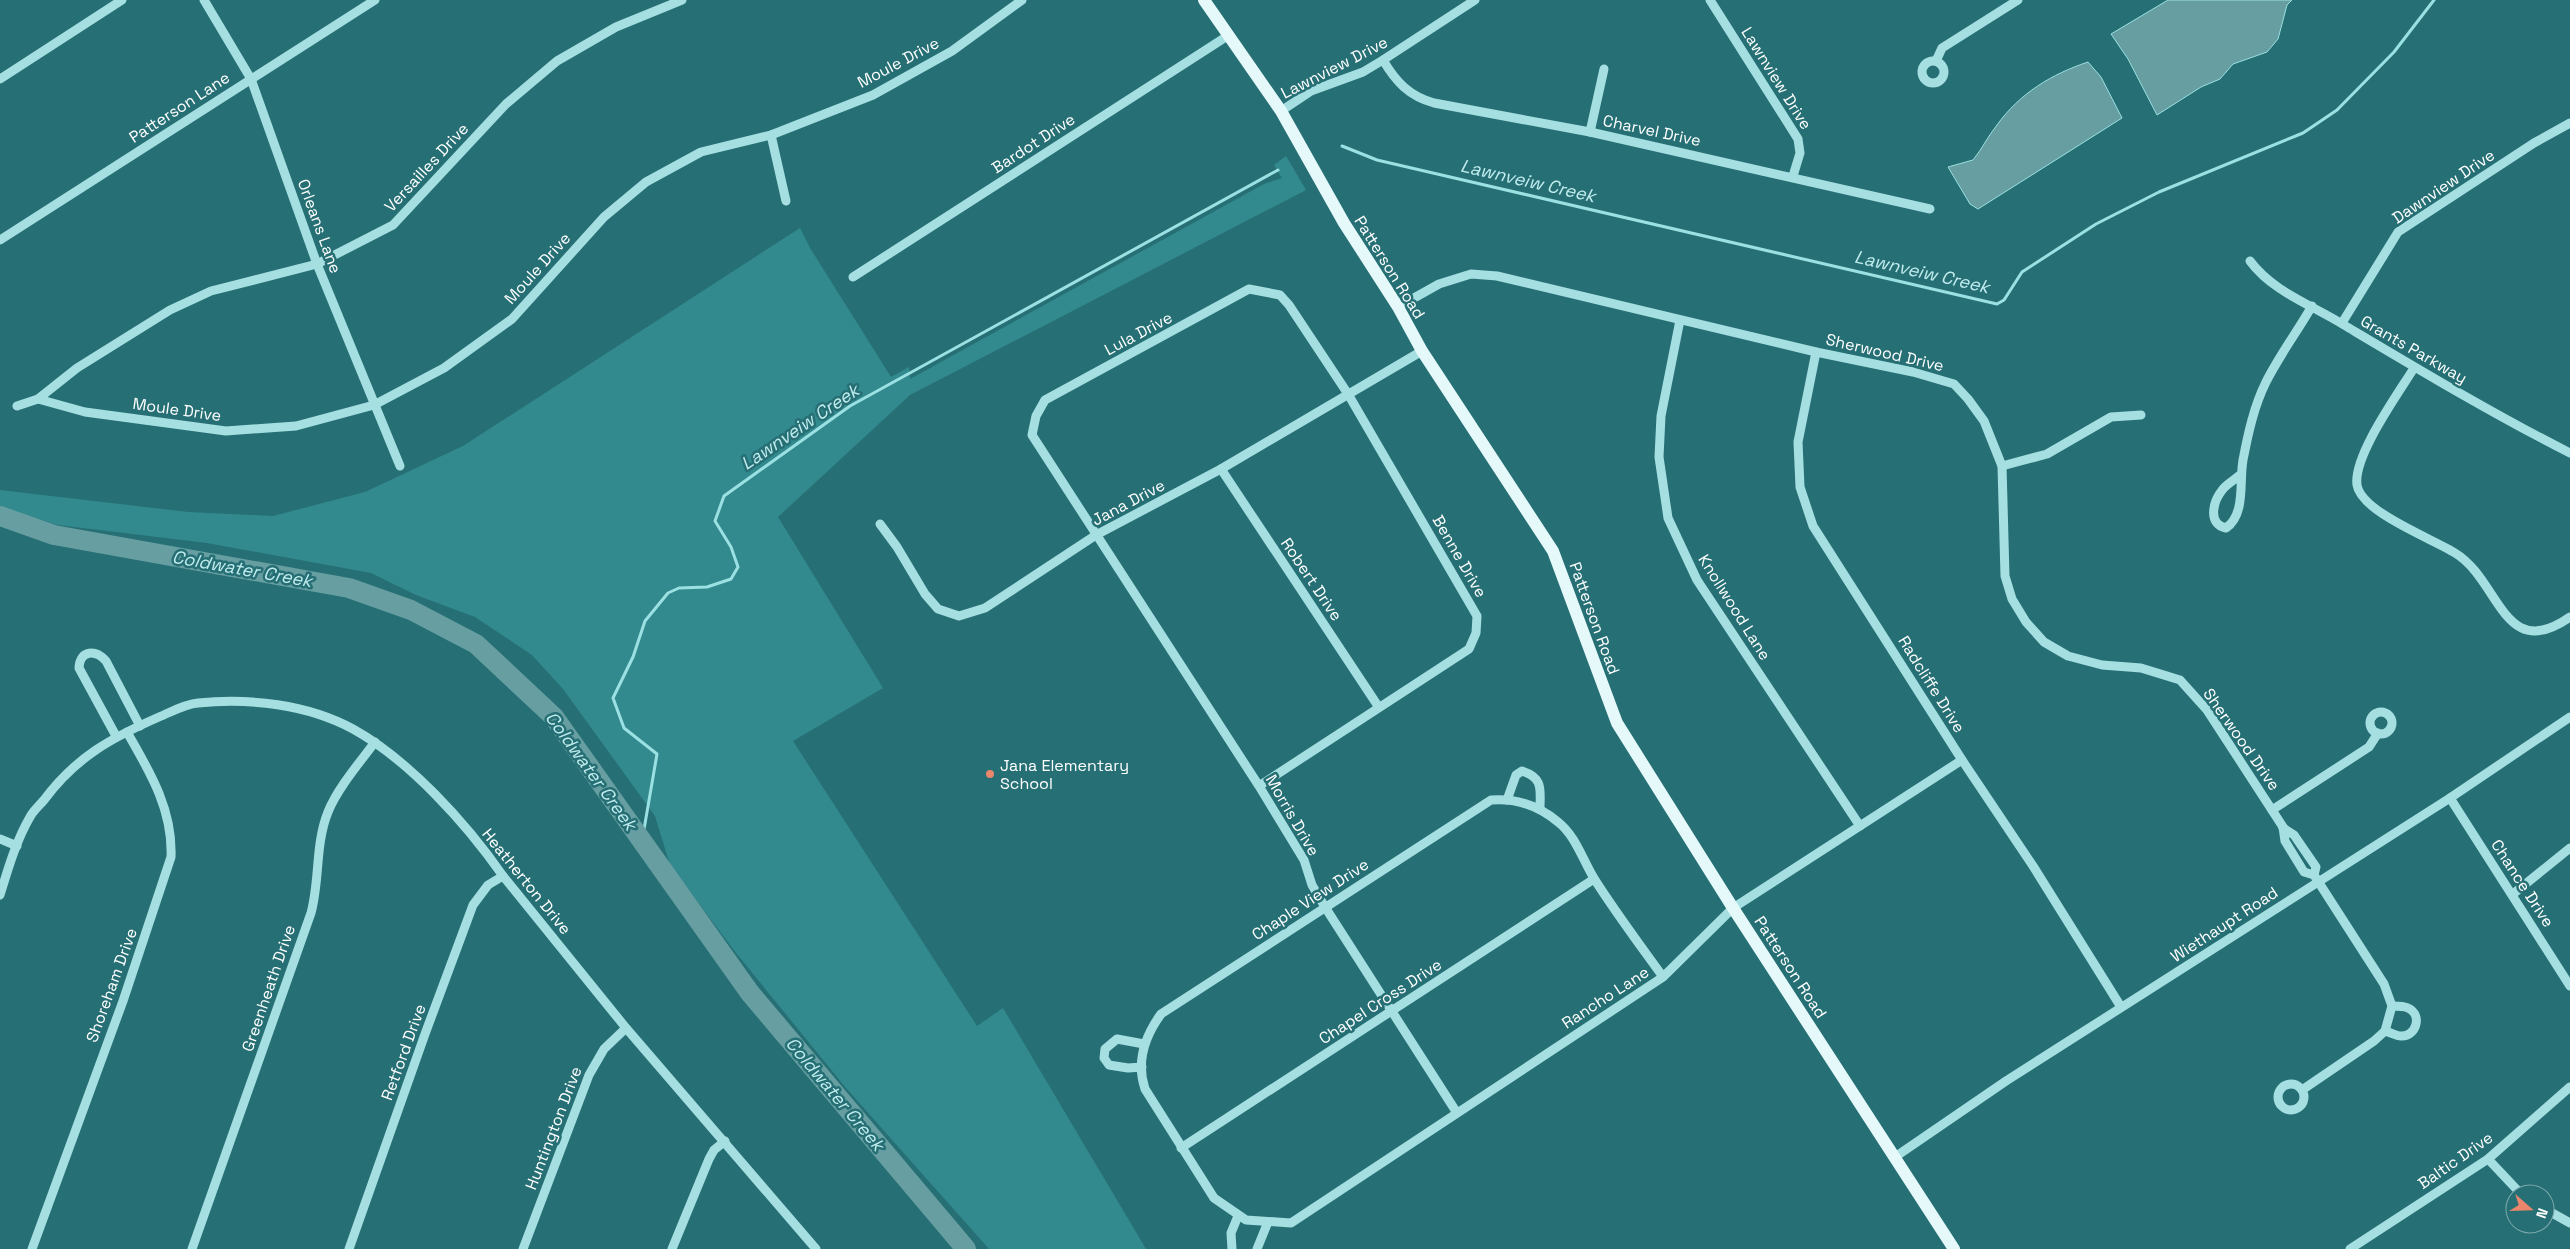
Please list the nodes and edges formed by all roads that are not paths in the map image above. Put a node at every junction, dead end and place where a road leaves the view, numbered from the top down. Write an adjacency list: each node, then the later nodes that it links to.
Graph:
1 (122, 0): 14 (street)
2 (204, 0): 15 (street, Orleans Lane)
3 (375, 0): 15 (street, Patterson Lane)
4 (682, 0): 25 (street, Versailles Drive)
5 (1022, 0): 19 (street, Moule Drive)
6 (1204, 0): 10 (main road, Patterson Road)
7 (1475, 0): 11 (street, Lawnview Drive)
8 (1710, 0): 20 (street, Lawnview Drive)
9 (2018, 0): 12 (street)
10 (1229, 35): 16 (main road, Patterson Road); 26 (street, Bardot Drive)
11 (1384, 60): 16 (street, Lawnview Drive); 18 (street, Charvel Drive)
12 (1936, 61)
13 (1604, 69): 18 (street)
14 (0, 79)
15 (251, 80): 23 (street, Patterson Lane); 25 (street, Orleans Lane)
16 (1281, 111): 28 (main road, Patterson Road)
17 (2570, 123): 30 (street, Dawnview Drive)
18 (1590, 132): 20 (street, Charvel Drive)
19 (771, 135): 21 (street); 36 (street, Moule Drive)
20 (1793, 176): 22 (street, Charvel Drive)
21 (786, 201)
22 (1930, 209)
23 (0, 240)
24 (2250, 261): 27 (street, Grants Parkway)
25 (317, 264): 35 (street, Versailles Drive); 36 (street, Orleans Lane)
26 (853, 277)
27 (2312, 306): 30 (street, Grants Parkway); 43 (street)
28 (1398, 307): 29 (street, Sherwood Drive); 31 (main road, Patterson Road)
29 (1680, 320): 32 (street, Sherwood Drive); 60 (street, Knollwood Lane)
30 (2342, 324): 33 (street, Grants Parkway)
31 (1422, 351): 34 (street, Jana Drive); 70 (main road, Patterson Road)
32 (1816, 352): 41 (street, Sherwood Drive); 54 (street, Radcliffe Drive)
33 (2414, 368): 39 (street, Grants Parkway); 46 (street)
34 (1348, 394): 42 (street, Jana Drive); 45 (street, Lula Drive); 47 (street, Benne Drive)
35 (38, 399): 36 (street, Moule Drive); 37 (street, Versailles Drive)
36 (374, 405): 40 (street, Orleans Lane)
37 (17, 406)
38 (2141, 415): 41 (street)
39 (2570, 453)
40 (400, 466)
41 (2002, 466): 59 (street, Sherwood Drive)
42 (1221, 469): 45 (street, Jana Drive); 47 (street, Robert Drive)
43 (2241, 474): 43 (street)
44 (880, 524): 45 (street, Jana Drive)
45 (1096, 535): 55 (street, Morris Drive)
46 (2570, 617)
47 (1378, 706): 55 (street, Benne Drive)
48 (2570, 717): 56 (street, Wiethaupt Road)
49 (140, 726): 50 (street, Heatherton Drive); 52 (street); 53 (street, Heatherton Drive)
50 (127, 732): 52 (street, Heatherton Drive); 92 (street, Shoreham Drive)
51 (2378, 733): 59 (street)
52 (116, 736): 62 (street, Heatherton Drive)
53 (375, 742): 64 (street, Heatherton Drive); 93 (street, Greenheath Drive)
54 (1962, 760): 60 (street, Rancho Lane); 74 (street, Radcliffe Drive)
55 (1259, 786): 69 (street, Morris Drive)
56 (2450, 798): 65 (street, Wiethaupt Road); 67 (street, Chance Drive)
57 (1507, 800): 58 (street, Chaple View Drive); 58 (street); 69 (street, Chaple View Drive)
58 (1540, 809): 66 (street, Chaple View Drive)
59 (2272, 810): 65 (street, Sherwood Drive)
60 (1860, 826): 70 (street, Rancho Lane)
61 (0, 839): 62 (street)
62 (17, 846): 68 (street, Heatherton Drive)
63 (2570, 848): 67 (street)
64 (503, 876): 76 (street, Heatherton Drive); 94 (street, Retford Drive)
65 (2316, 878): 73 (street, Sherwood Drive); 74 (street, Wiethaupt Road)
66 (1594, 879): 71 (street, Chaple View Drive); 75 (street, Chapel Cross Drive)
67 (2513, 894): 72 (street, Chance Drive)
68 (0, 895)
69 (1325, 907): 75 (street, Morris Drive); 78 (street, Chaple View Drive)
70 (1733, 908): 71 (street, Rancho Lane); 85 (main road, Patterson Road)
71 (1663, 977): 82 (street, Rancho Lane)
72 (2570, 986)
73 (2392, 1006): 77 (street); 77 (street)
74 (2121, 1007): 85 (street, Wiethaupt Road)
75 (1392, 1011): 82 (street, Morris Drive); 84 (street, Chapel Cross Drive)
76 (626, 1028): 83 (street, Heatherton Drive); 95 (street, Huntington Drive)
77 (2385, 1030): 81 (street)
78 (1144, 1044): 79 (street, Chaple View Drive); 79 (street)
79 (1142, 1067): 84 (street, Chaple View Drive)
80 (2570, 1087): 86 (street, Baltic Drive)
81 (2302, 1090)
82 (1457, 1113): 90 (street, Rancho Lane)
83 (725, 1141): 96 (street); 97 (street, Heatherton Drive)
84 (1181, 1148): 89 (street, Chaple View Drive)
85 (1895, 1157): 100 (main road, Patterson Road)
86 (2488, 1159): 87 (street); 101 (street, Baltic Drive)
87 (2512, 1184)
88 (2555, 1215): 91 (street)
89 (1242, 1218): 90 (street, Rancho Lane); 98 (street)
90 (1268, 1222): 99 (street)
91 (2570, 1223)
92 (32, 1249)
93 (192, 1249)
94 (349, 1249)
95 (523, 1249)
96 (672, 1249)
97 (816, 1249)
98 (1232, 1249)
99 (1257, 1249)
100 (1954, 1249)
101 (2350, 1249)

